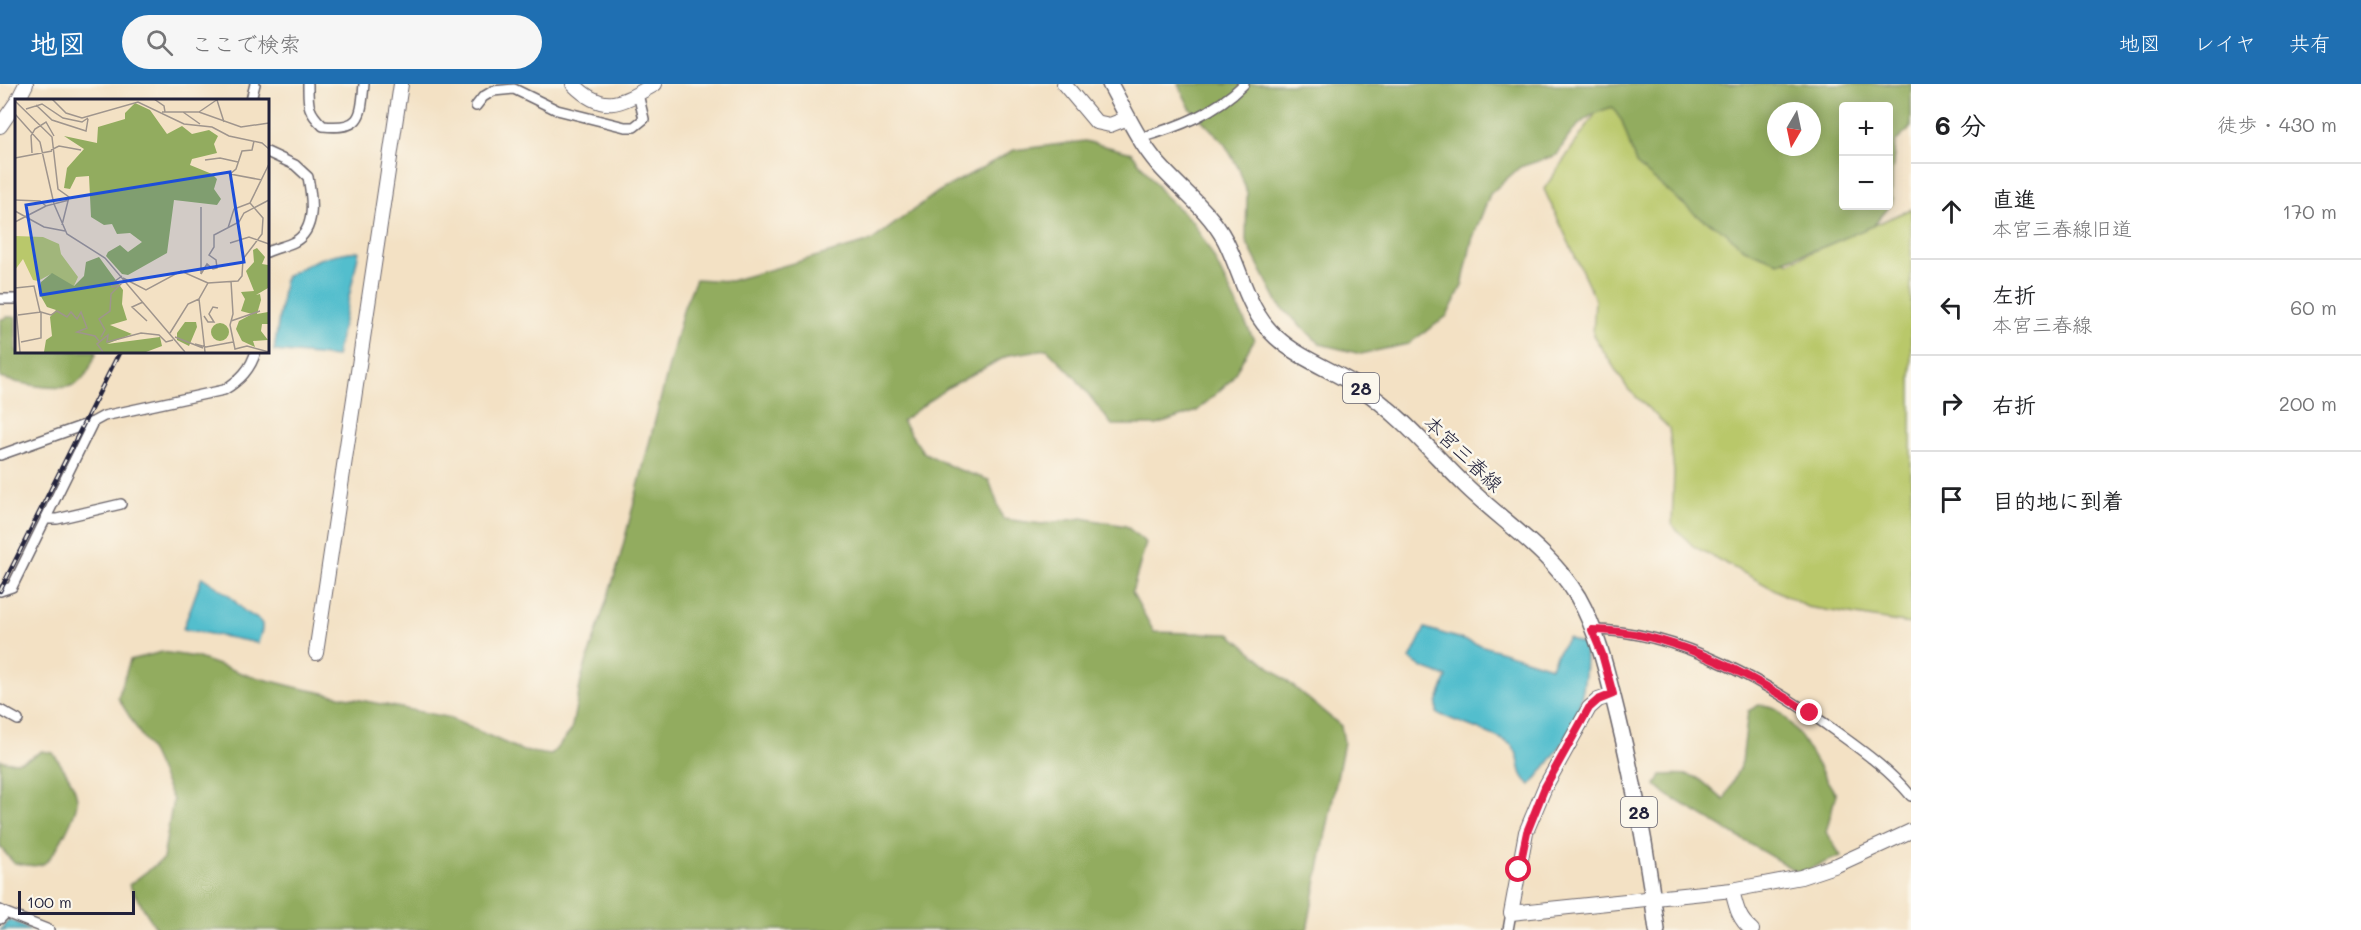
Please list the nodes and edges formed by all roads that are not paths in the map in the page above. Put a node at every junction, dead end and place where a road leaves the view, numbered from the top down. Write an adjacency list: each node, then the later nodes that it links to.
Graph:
1 (26, 84): 12 (street)
2 (255, 84): 13 (street)
3 (308, 84): 4 (street)
4 (364, 84)
5 (401, 84): 28 (street)
6 (573, 84): 11 (street)
7 (655, 84): 11 (street)
8 (1064, 84): 16 (street)
9 (1110, 84): 16 (main road, 本宮三春線 / 28)
10 (1244, 84): 18 (street)
11 (638, 94): 15 (street)
12 (18, 99)
13 (251, 99)
14 (15, 105): 17 (street)
15 (476, 106)
16 (1128, 118): 18 (main road, 本宮三春線 / 28)
17 (0, 126)
18 (1140, 138): 27 (main road, 本宮三春線 / 28)
19 (268, 152): 20 (street)
20 (268, 252)
21 (256, 352): 22 (street)
22 (93, 422): 23 (street); 25 (street)
23 (0, 455)
24 (121, 504): 25 (street)
25 (45, 519): 26 (street)
26 (0, 591)
27 (1592, 630): 29 (main road, 本宮三春線 / 28); 32 (street)
28 (316, 652)
29 (1613, 694): 35 (main road, 本宮三春線 / 28); 36 (street)
30 (0, 710): 31 (street)
31 (18, 720)
32 (1911, 796)
33 (1911, 831): 34 (street)
34 (1732, 890): 35 (street); 41 (street)
35 (1653, 898): 36 (street); 40 (main road, 本宮三春線 / 28)
36 (1511, 913): 39 (street)
37 (2, 914): 38 (street)
38 (49, 930)
39 (1508, 930)
40 (1657, 930)
41 (1752, 930)

